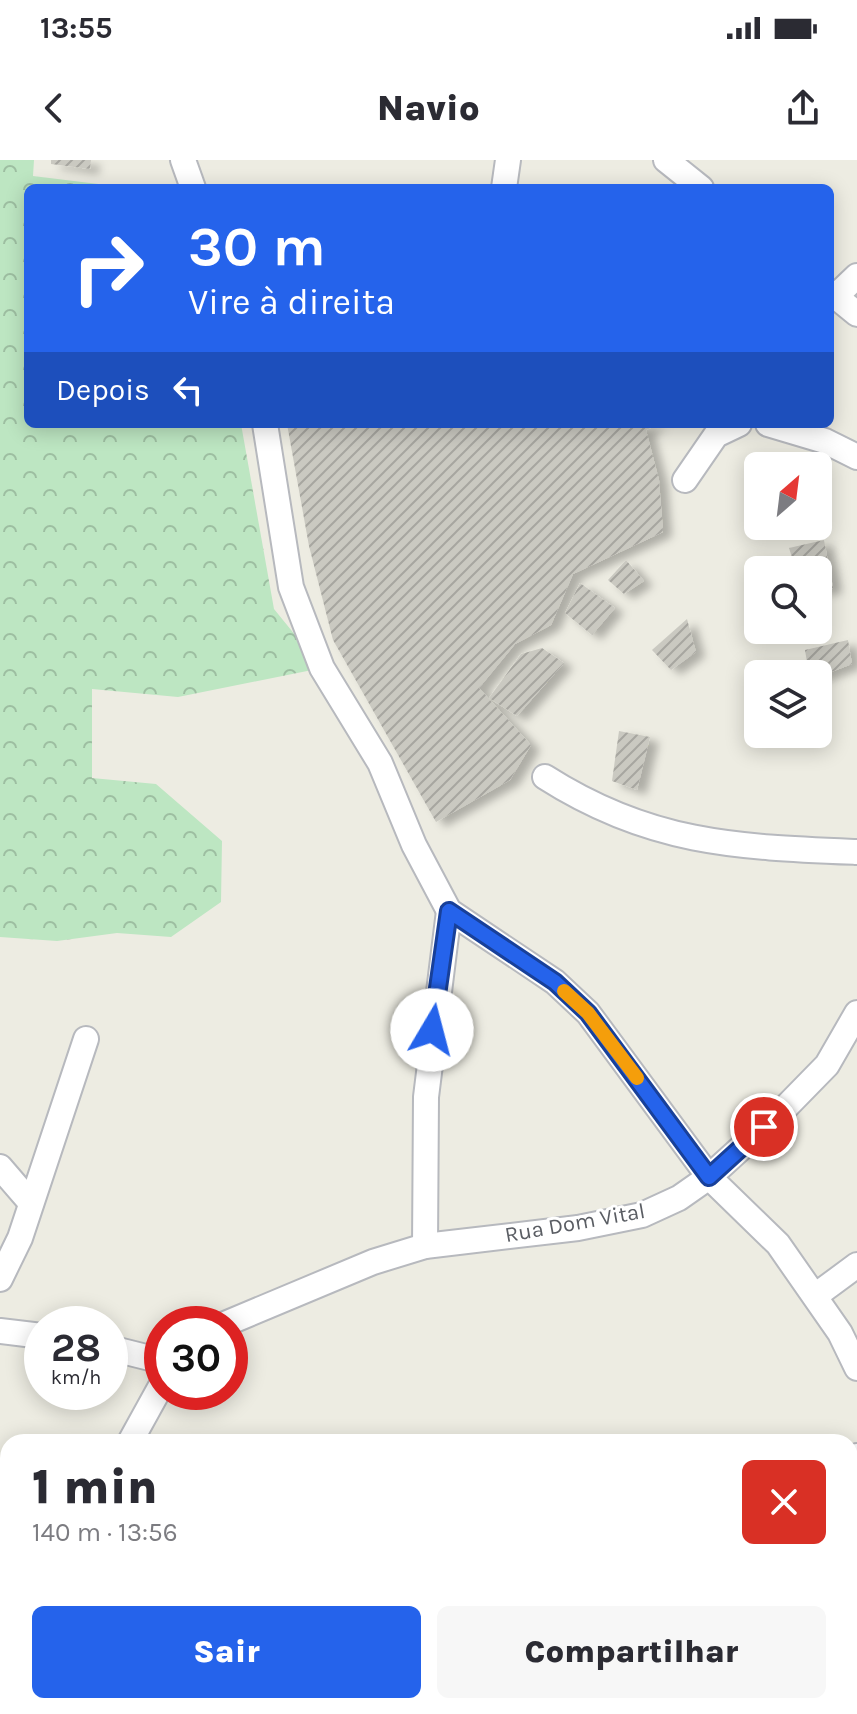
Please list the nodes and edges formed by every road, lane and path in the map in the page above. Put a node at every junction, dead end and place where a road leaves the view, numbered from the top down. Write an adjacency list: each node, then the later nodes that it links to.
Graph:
1 (183, 160): 4 (street)
2 (508, 160): 5 (street)
3 (666, 160): 6 (street)
4 (192, 184)
5 (505, 184)
6 (696, 184)
7 (857, 276): 8 (street)
8 (834, 293)
9 (834, 295): 10 (street)
10 (857, 314)
11 (266, 428): 18 (street)
12 (731, 428): 15 (street)
13 (781, 428): 14 (street)
14 (857, 457)
15 (685, 480)
16 (545, 777): 17 (street)
17 (857, 852)
18 (449, 911): 22 (street); 24 (street)
19 (857, 1013): 22 (street, Rua Dom Vital)
20 (86, 1039): 23 (street)
21 (0, 1167): 23 (street)
22 (709, 1177): 24 (street, Rua Dom Vital); 27 (street)
23 (31, 1203): 26 (street)
24 (425, 1246): 28 (street, Rua Dom Vital)
25 (857, 1265): 27 (street)
26 (0, 1279)
27 (815, 1296): 31 (street)
28 (248, 1314)
29 (0, 1331): 30 (street)
30 (24, 1334)
31 (857, 1368)
32 (148, 1410): 33 (street)
33 (134, 1434)

